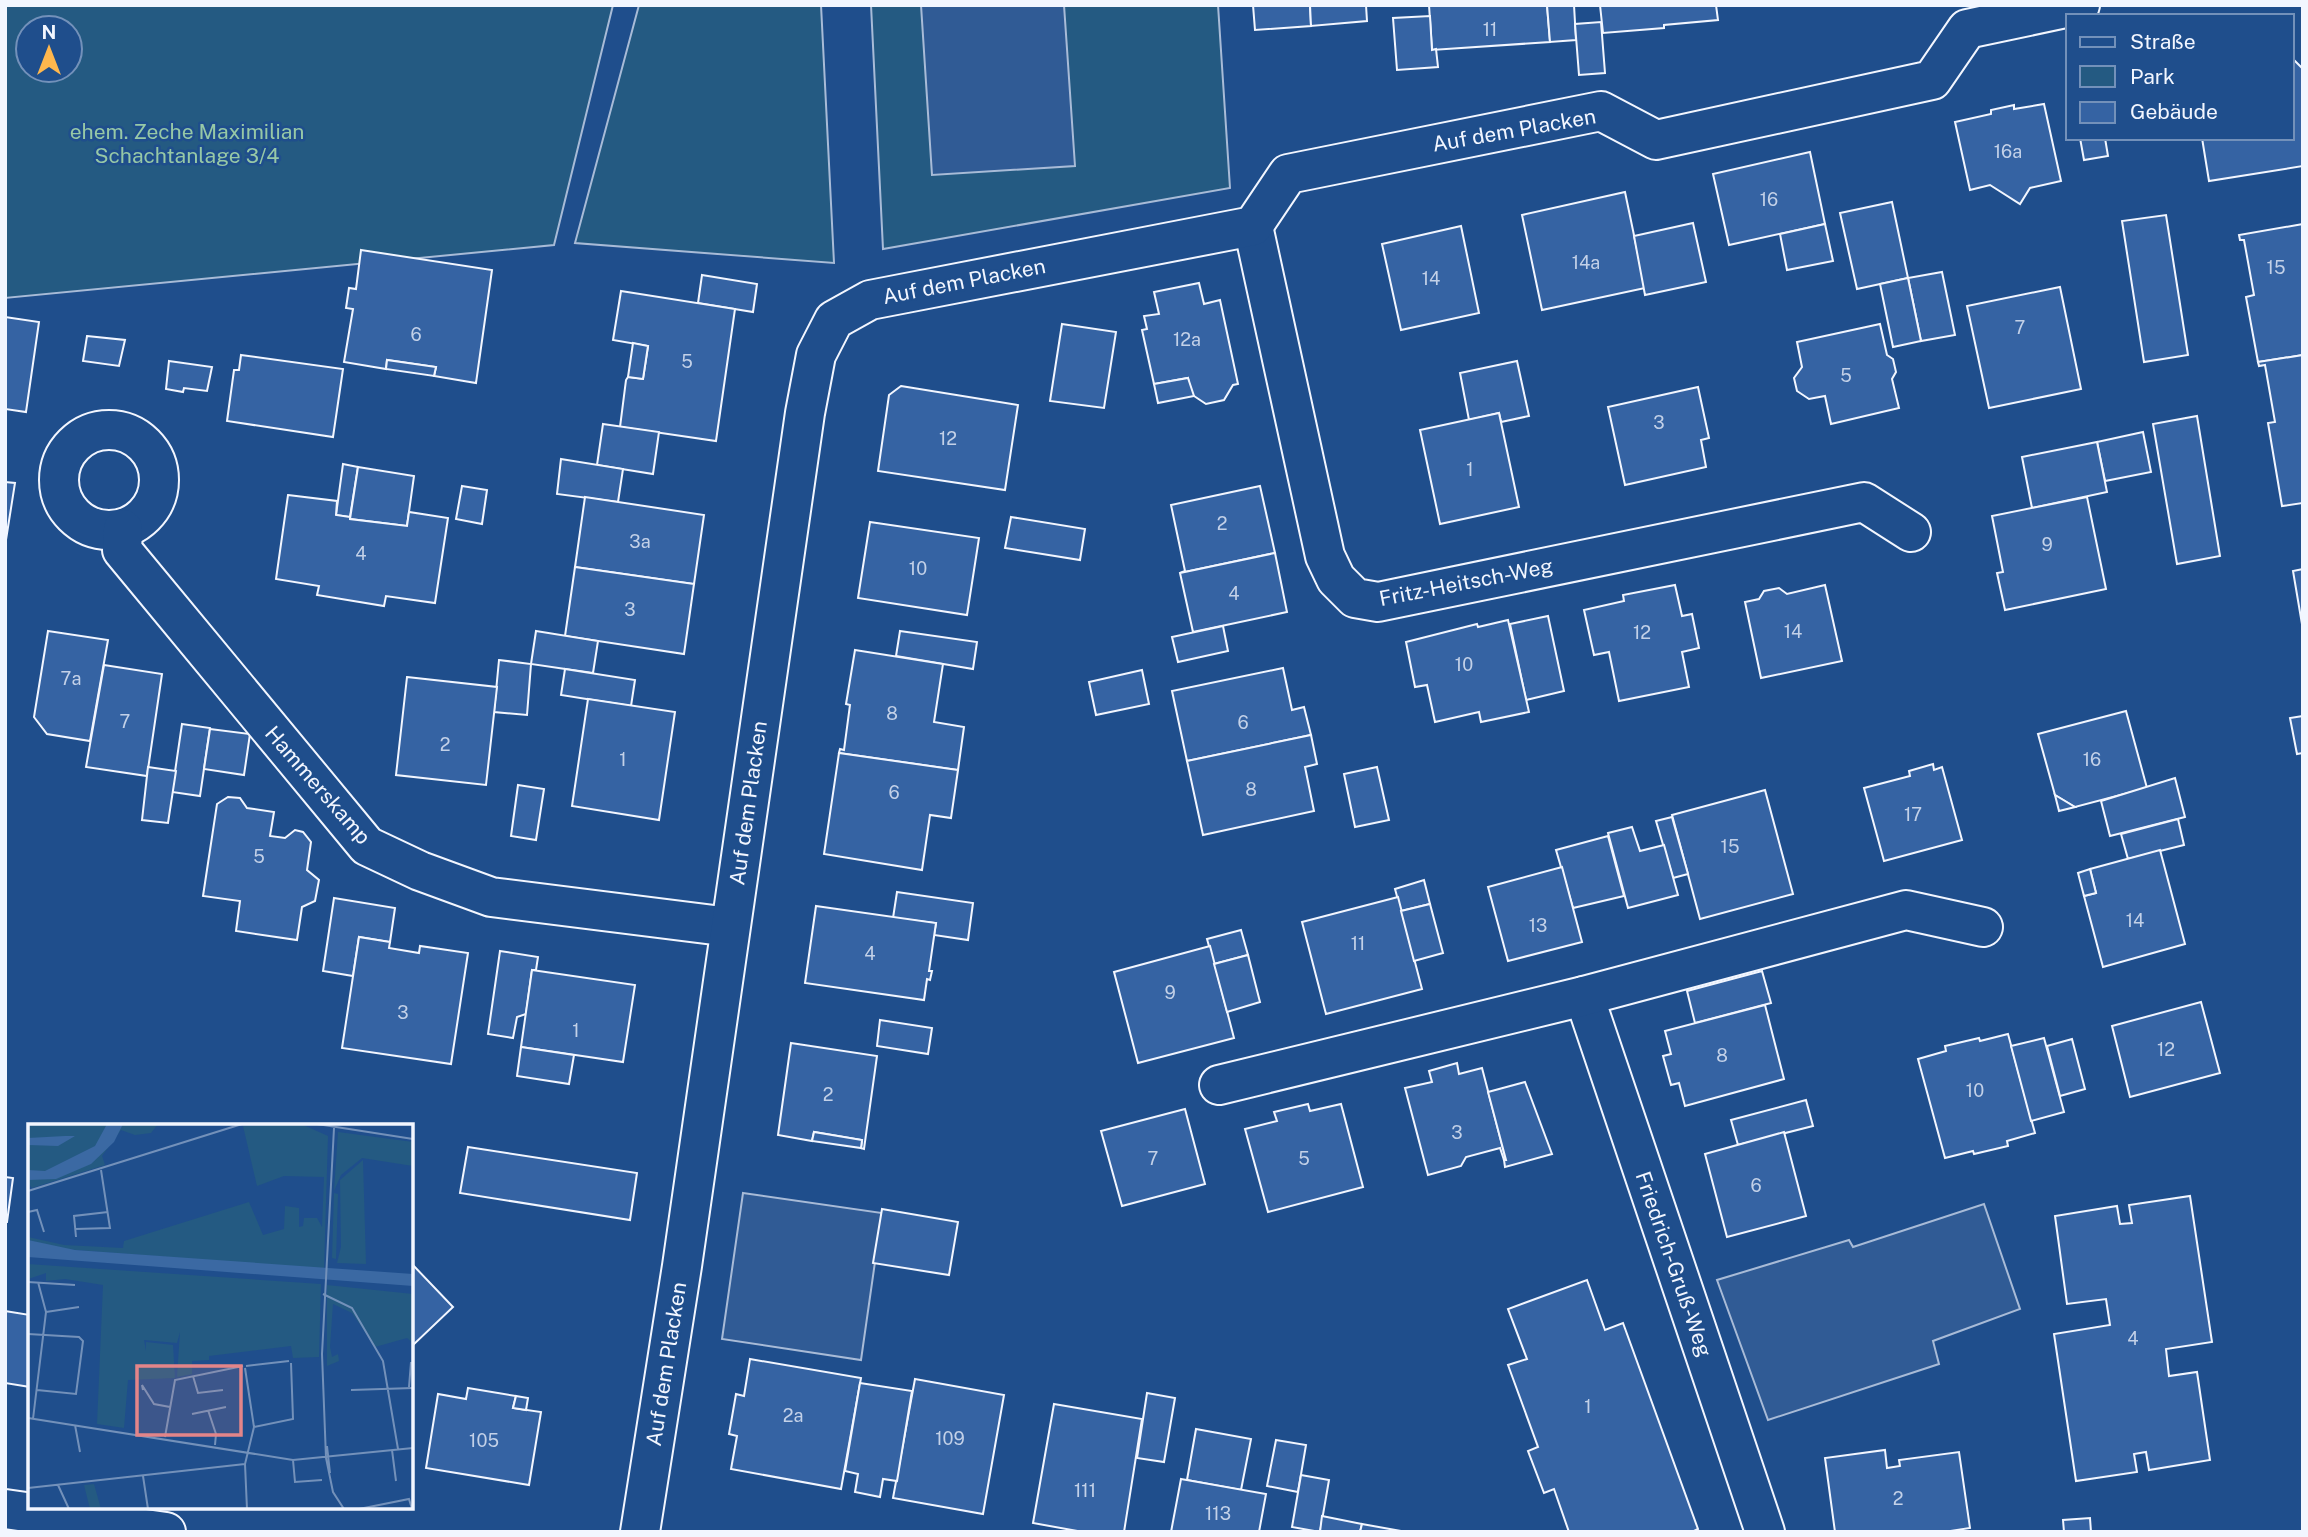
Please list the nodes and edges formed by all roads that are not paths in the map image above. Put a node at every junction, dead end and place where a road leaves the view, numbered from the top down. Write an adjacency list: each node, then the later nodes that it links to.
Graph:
1 (2080, 5): 2 (street, Auf dem Placken)
2 (1253, 226): 4 (street, Fritz-Heitsch-Weg); 5 (street, Auf dem Placken)
3 (123, 529): 5 (street, Hammerskamp)
4 (1911, 532)
5 (730, 927): 11 (street, Auf dem Placken)
6 (1983, 927): 7 (street)
7 (1584, 996): 8 (street); 12 (street, Friedrich-Gruß-Weg)
8 (1219, 1086)
9 (5, 1509): 10 (street)
10 (166, 1532)
11 (640, 1532)
12 (1765, 1532)

